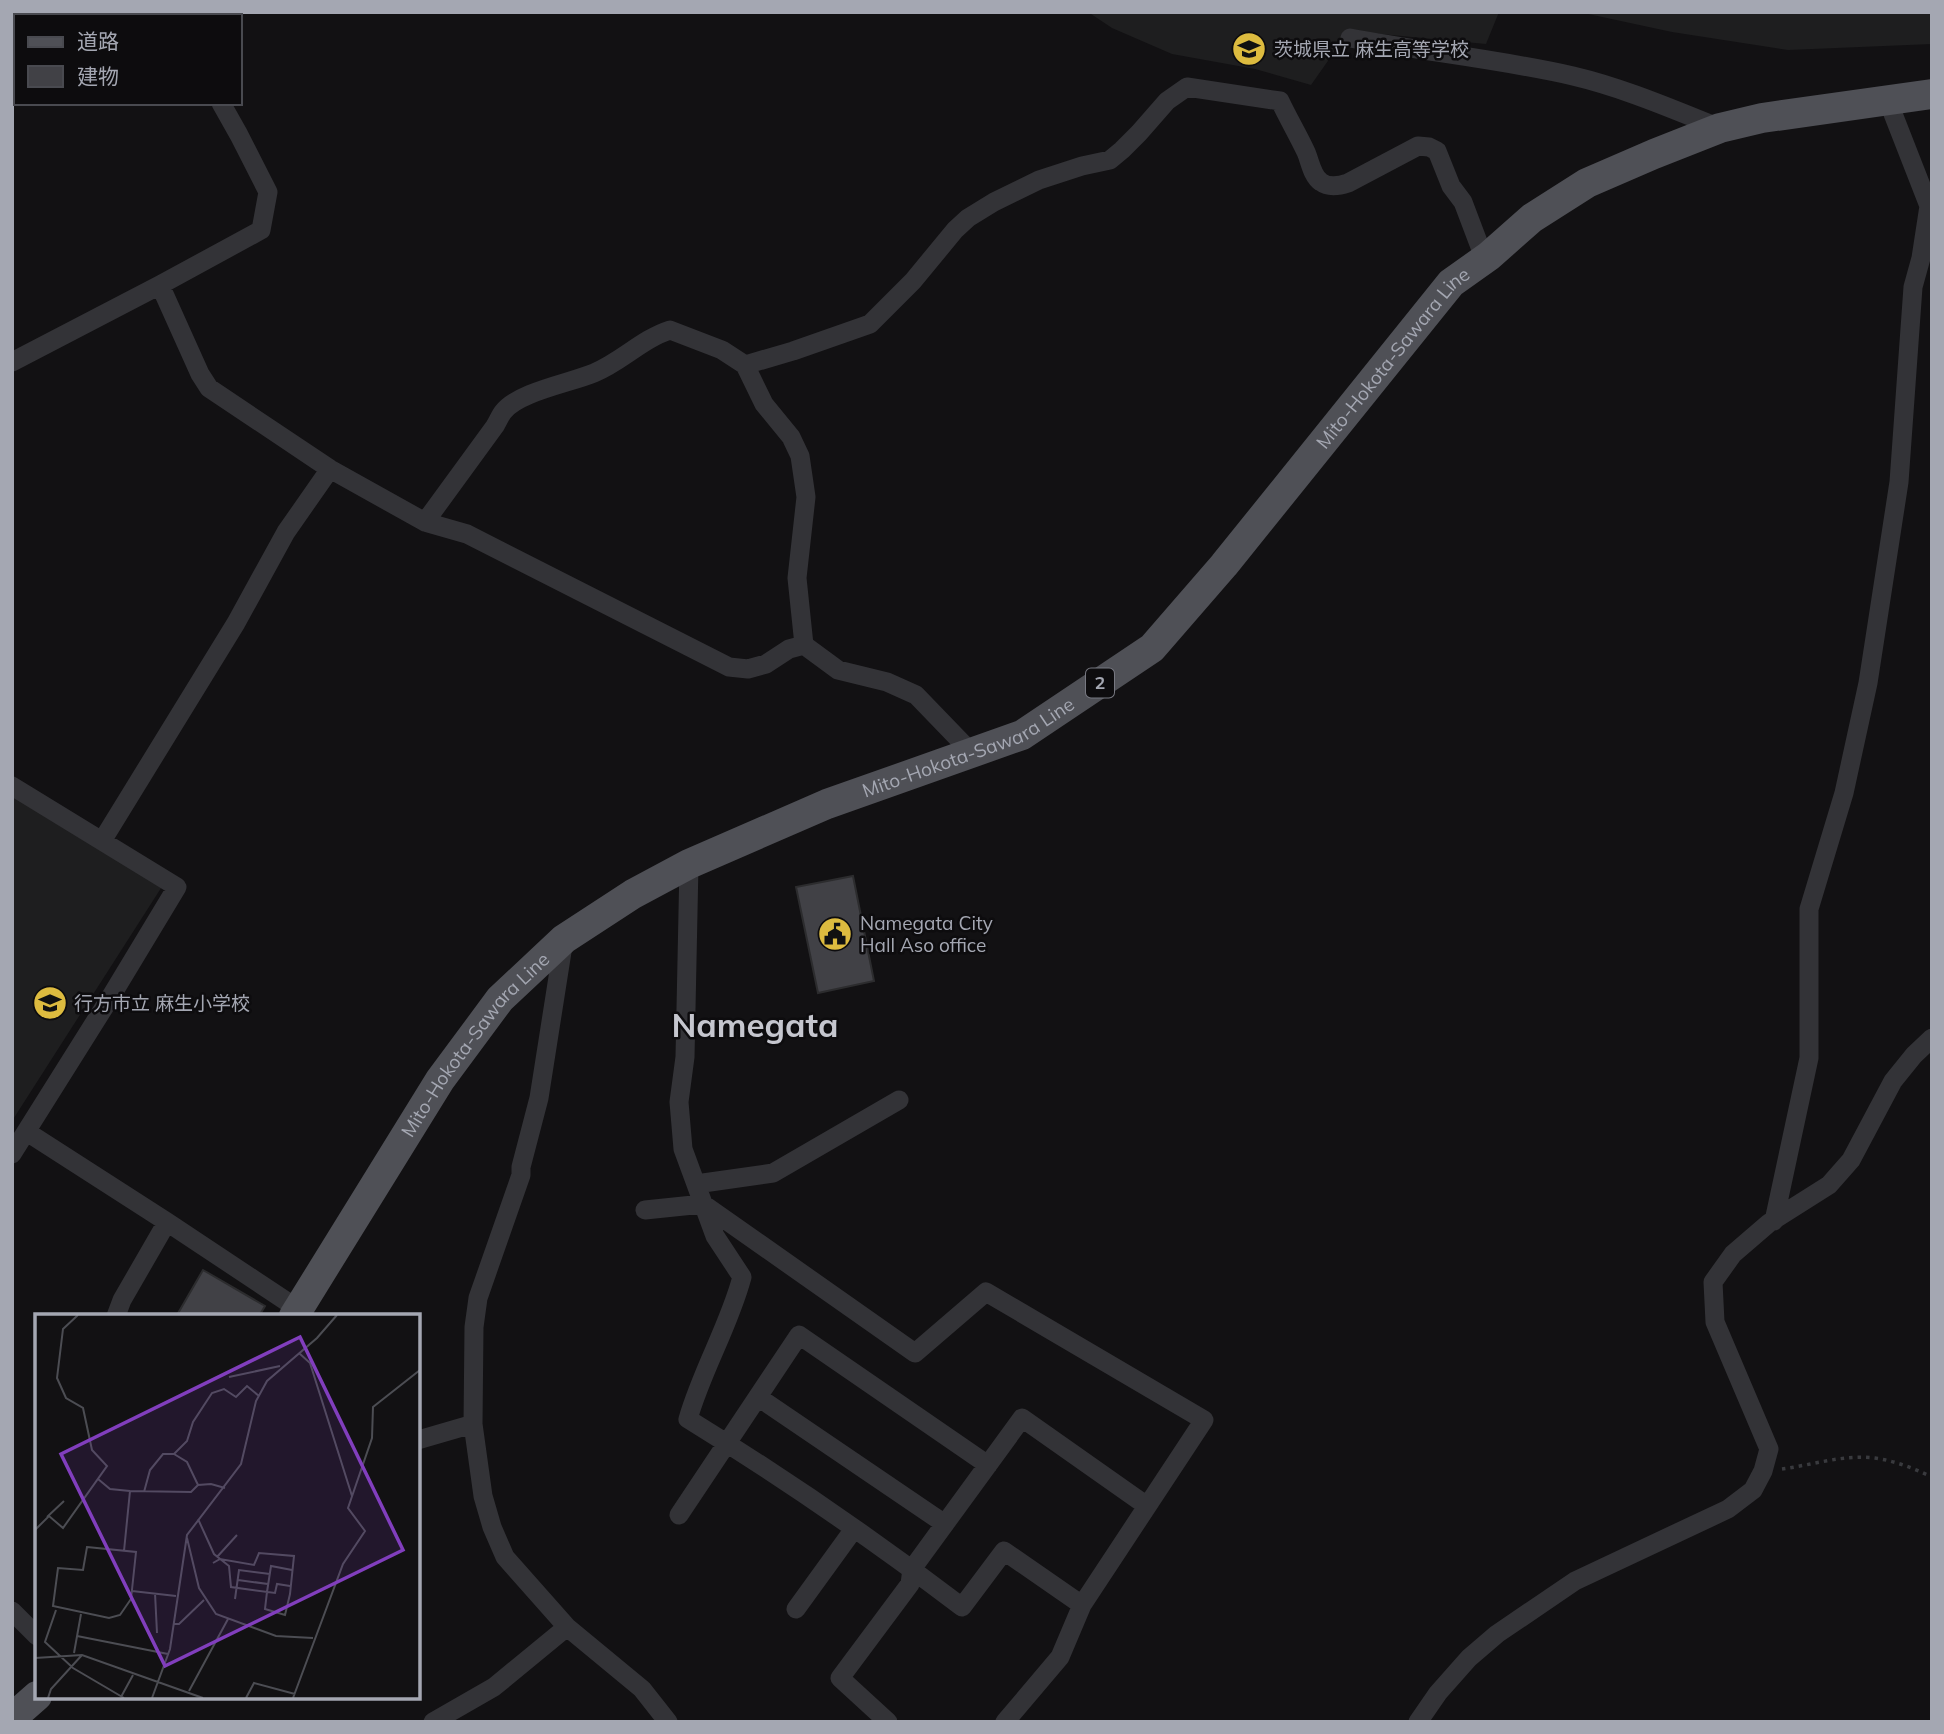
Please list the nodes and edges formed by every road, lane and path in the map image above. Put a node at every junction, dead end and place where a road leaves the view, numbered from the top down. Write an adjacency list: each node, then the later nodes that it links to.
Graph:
1 (1350, 38): 5 (street)
2 (1932, 94): 3 (main road, Mito-Hokota-Sawara Line / 2)
3 (1888, 101): 5 (main road, Mito-Hokota-Sawara Line / 2); 25 (street)
4 (221, 105): 7 (street)
5 (1720, 128): 6 (main road, Mito-Hokota-Sawara Line / 2)
6 (1489, 256): 9 (street); 13 (main road, Mito-Hokota-Sawara Line / 2)
7 (160, 285): 8 (street); 10 (street)
8 (12, 362)
9 (745, 365): 11 (street); 12 (street)
10 (330, 469): 11 (street); 15 (street)
11 (425, 522): 12 (street)
12 (804, 645): 13 (street)
13 (972, 753): 16 (main road, Mito-Hokota-Sawara Line / 2)
14 (12, 786): 15 (street)
15 (102, 841): 20 (street)
16 (689, 864): 17 (main road, Mito-Hokota-Sawara Line / 2); 22 (street)
17 (564, 939): 27 (main road, Mito-Hokota-Sawara Line / 2); 30 (street)
18 (1932, 1038): 25 (street)
19 (899, 1100): 22 (street)
20 (27, 1132): 21 (street); 26 (street)
21 (12, 1154)
22 (696, 1184): 23 (street)
23 (704, 1204): 24 (street); 32 (street); 36 (street)
24 (645, 1210)
25 (1774, 1221): 34 (street)
26 (167, 1222): 27 (street); 28 (street)
27 (296, 1312)
28 (117, 1314)
29 (758, 1396): 32 (street); 33 (street); 38 (street)
30 (473, 1424): 31 (street); 44 (street)
31 (420, 1439)
32 (727, 1443): 37 (street); 39 (street)
33 (988, 1465): 36 (street); 38 (street)
34 (1763, 1471): 35 (path); 52 (street)
35 (1932, 1477)
36 (1147, 1506): 41 (street)
37 (679, 1515)
38 (945, 1524): 40 (street)
39 (853, 1529): 40 (street); 42 (street)
40 (912, 1569): 41 (street); 50 (street)
41 (1082, 1605): 51 (street)
42 (796, 1609)
43 (12, 1611): 45 (street)
44 (567, 1627): 48 (street); 49 (street)
45 (35, 1634)
46 (35, 1698): 47 (main road)
47 (12, 1718)
48 (433, 1722)
49 (668, 1722)
50 (888, 1722)
51 (1005, 1722)
52 (1418, 1722)

